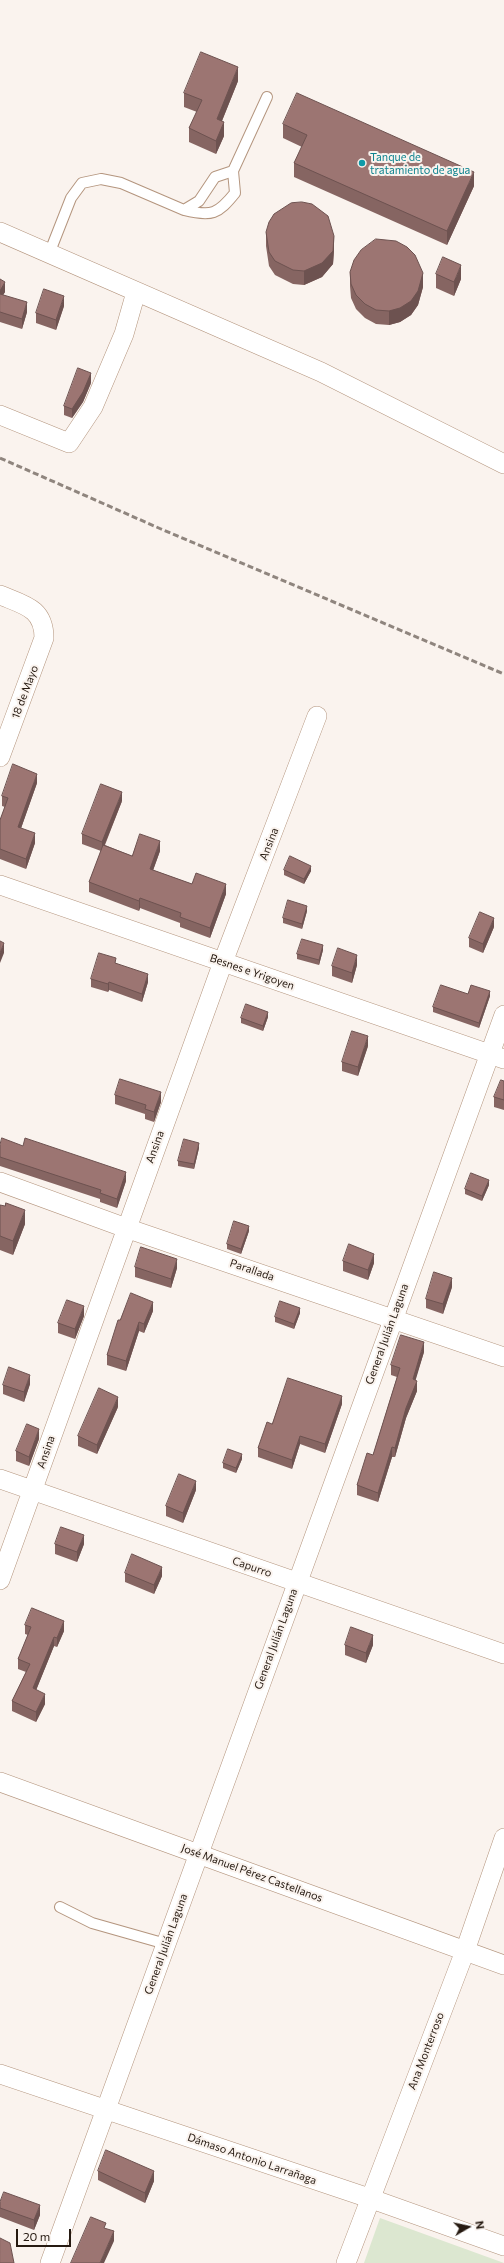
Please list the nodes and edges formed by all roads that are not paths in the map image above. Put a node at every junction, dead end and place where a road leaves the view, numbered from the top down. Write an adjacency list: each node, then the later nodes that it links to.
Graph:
1 (267, 97): 2 (lane)
2 (233, 171): 3 (lane); 3 (lane)
3 (184, 210): 5 (lane)
4 (0, 232): 5 (street)
5 (48, 254): 6 (street)
6 (136, 292): 7 (street); 8 (street)
7 (0, 415)
8 (504, 464)
9 (0, 594): 11 (street, 18 de Mayo)
10 (317, 716): 13 (street, Ansina)
11 (0, 757)
12 (0, 885): 13 (street, Besnes e Yrigoyen)
13 (223, 962): 15 (street, Besnes e Yrigoyen); 17 (street, Ansina)
14 (504, 1015): 15 (street, General Julián Laguna)
15 (497, 1057): 18 (street, General Julián Laguna)
16 (0, 1182): 17 (street, Parallada)
17 (126, 1228): 18 (street, Parallada); 21 (street, Ansina)
18 (393, 1318): 19 (street, Parallada); 23 (street, General Julián Laguna)
19 (504, 1357)
20 (0, 1479): 21 (street, Capurro)
21 (33, 1490): 22 (street, Ansina); 23 (street, Capurro)
22 (0, 1580)
23 (297, 1582): 24 (street, Capurro); 27 (street, General Julián Laguna)
24 (504, 1654)
25 (0, 1782): 27 (street, José Manuel Pérez Castellanos)
26 (504, 1838): 30 (street, Ana Monterroso)
27 (199, 1853): 29 (street, General Julián Laguna); 30 (street, José Manuel Pérez Castellanos)
28 (60, 1907): 29 (lane)
29 (166, 1944): 33 (street, General Julián Laguna)
30 (465, 1951): 31 (street, José Manuel Pérez Castellanos); 34 (street, Ana Monterroso)
31 (504, 1965)
32 (0, 2074): 33 (street, Dámaso Antonio Larrañaga)
33 (107, 2110): 34 (street, Dámaso Antonio Larrañaga); 36 (street, General Julián Laguna)
34 (369, 2198): 35 (street, Dámaso Antonio Larrañaga); 37 (street, Ana Monterroso)
35 (504, 2246)
36 (50, 2263)
37 (346, 2263)

